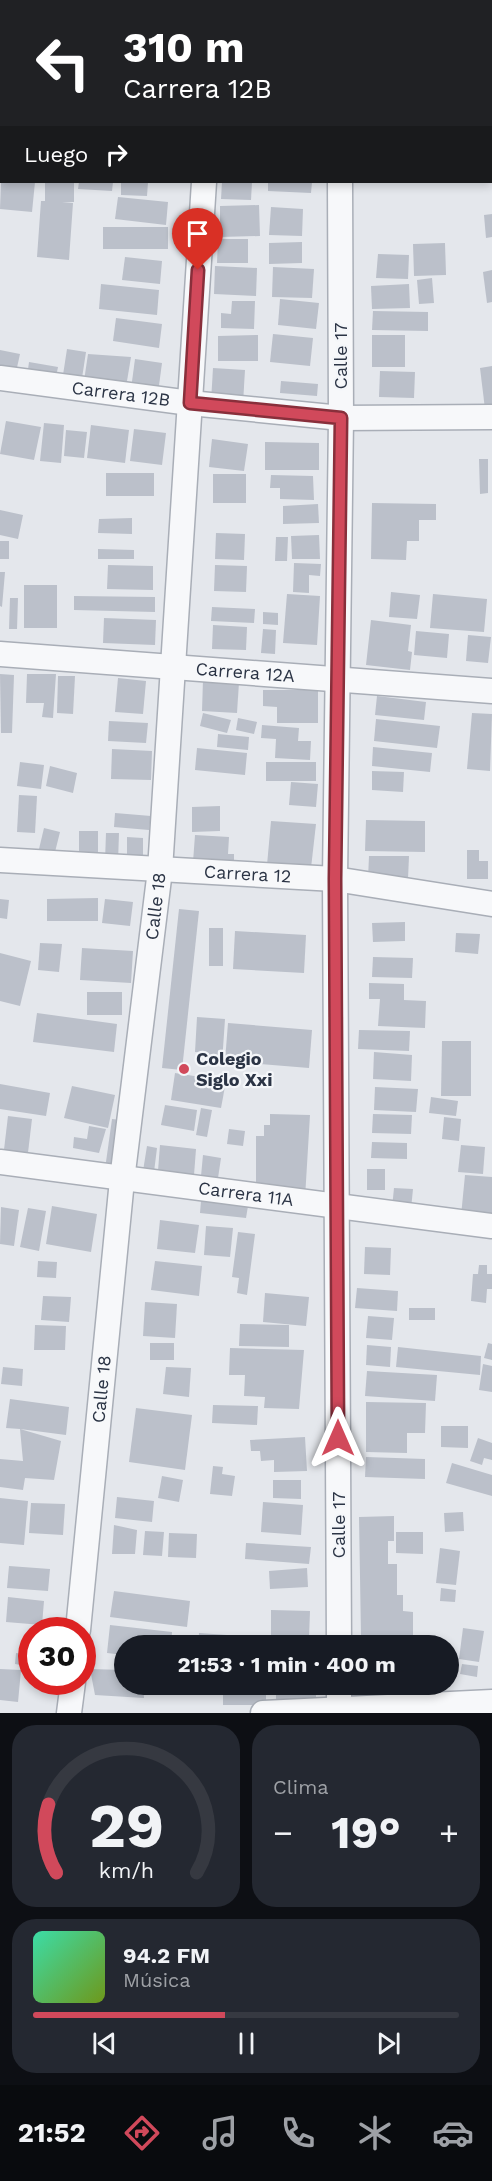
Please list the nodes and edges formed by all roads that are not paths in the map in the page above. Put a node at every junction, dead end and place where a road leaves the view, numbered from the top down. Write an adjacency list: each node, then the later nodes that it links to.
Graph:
1 (204, 183): 4 (street, Calle 18)
2 (340, 183): 6 (street, Calle 17)
3 (0, 378): 4 (street, Carrera 12B)
4 (190, 403): 6 (street, Carrera 12B); 8 (street, Calle 18)
5 (492, 417): 6 (street, Carrera 12B)
6 (341, 418): 9 (street, Calle 17)
7 (0, 654): 8 (street, Carrera 12A)
8 (172, 665): 9 (street, Carrera 12A); 12 (street, Calle 18)
9 (339, 681): 10 (street, Carrera 12A); 13 (street, Calle 17)
10 (492, 691)
11 (0, 860): 12 (street, Carrera 12)
12 (160, 870): 13 (street, Carrera 12); 16 (street, Calle 18)
13 (335, 879): 14 (street, Carrera 12); 17 (street, Calle 17)
14 (492, 904)
15 (0, 1162): 16 (street, Carrera 11A)
16 (122, 1180): 17 (street, Carrera 11A); 19 (street, Calle 18)
17 (337, 1208): 18 (street, Carrera 11A); 20 (street, Calle 17)
18 (492, 1226)
19 (79, 1617)
20 (339, 1635)
21 (71, 1695): 24 (street)
22 (339, 1702): 23 (street); 25 (street)
23 (492, 1702)
24 (69, 1713)
25 (263, 1713)

